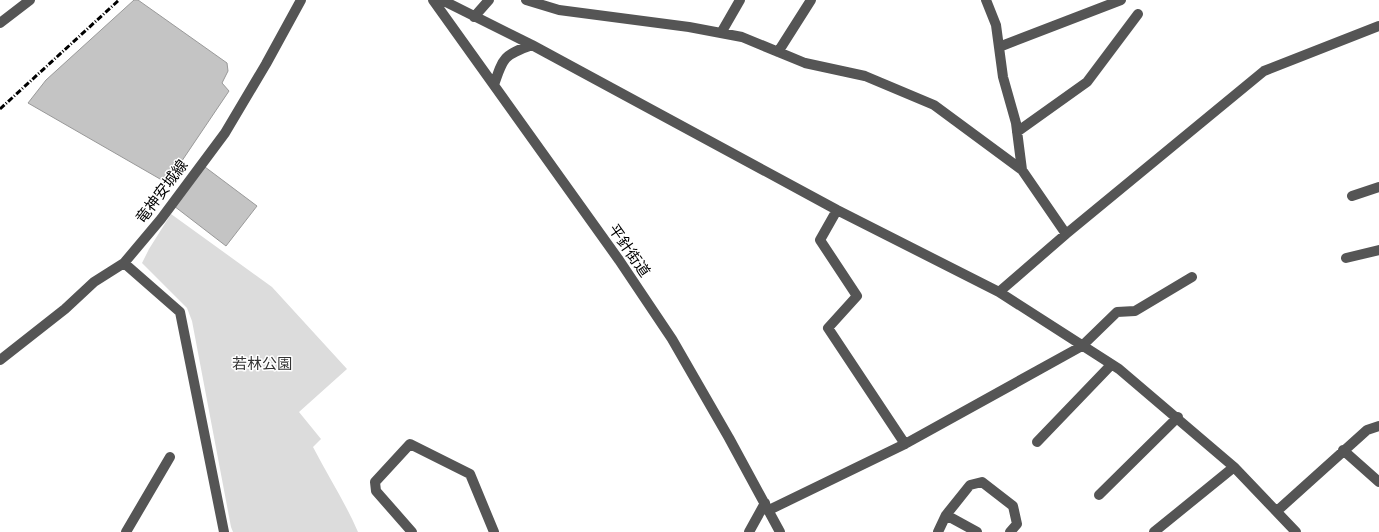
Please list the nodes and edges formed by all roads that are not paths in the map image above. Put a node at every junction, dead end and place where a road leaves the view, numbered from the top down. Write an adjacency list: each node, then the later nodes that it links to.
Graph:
1 (30, 0): 13 (street)
2 (301, 0): 28 (street, 竜神安城線)
3 (433, 0): 19 (street, 平針街道)
4 (442, 0): 12 (street)
5 (489, 0): 12 (street)
6 (526, 0): 15 (street)
7 (740, 0): 15 (street)
8 (811, 0): 18 (street)
9 (986, 0): 17 (street)
10 (1122, 0): 17 (street)
11 (1138, 14): 20 (street)
12 (474, 17): 16 (street)
13 (0, 23)
14 (1379, 26): 25 (street)
15 (721, 33): 18 (street)
16 (532, 45): 19 (street); 24 (street)
17 (999, 47): 20 (street)
18 (778, 52): 21 (street)
19 (494, 85): 43 (street, 平針街道)
20 (1017, 132): 21 (street)
21 (1022, 170): 25 (street)
22 (1379, 186): 23 (street)
23 (1352, 196)
24 (837, 210): 30 (street); 37 (street)
25 (1066, 234): 30 (street)
26 (1379, 250): 27 (street)
27 (1346, 258)
28 (124, 264): 32 (street, 竜神安城線); 47 (street)
29 (1192, 277): 31 (street)
30 (999, 292): 31 (street)
31 (1082, 346): 33 (street); 37 (street)
32 (0, 360)
33 (1111, 365): 34 (street); 36 (street)
34 (1178, 417): 40 (street); 42 (street)
35 (1379, 426): 38 (street)
36 (1037, 442)
37 (905, 444): 43 (street)
38 (1344, 450): 41 (street); 44 (street)
39 (170, 457): 46 (street)
40 (1234, 467): 44 (street); 55 (street)
41 (1379, 482)
42 (1099, 495)
43 (767, 507): 50 (street); 51 (street, 平針街道)
44 (1277, 512): 56 (street)
45 (946, 515): 52 (street); 53 (street); 54 (street)
46 (126, 532)
47 (224, 532)
48 (412, 532): 49 (street)
49 (494, 532)
50 (749, 532)
51 (780, 532)
52 (938, 532)
53 (977, 532)
54 (1010, 532)
55 (1154, 532)
56 (1296, 532)

